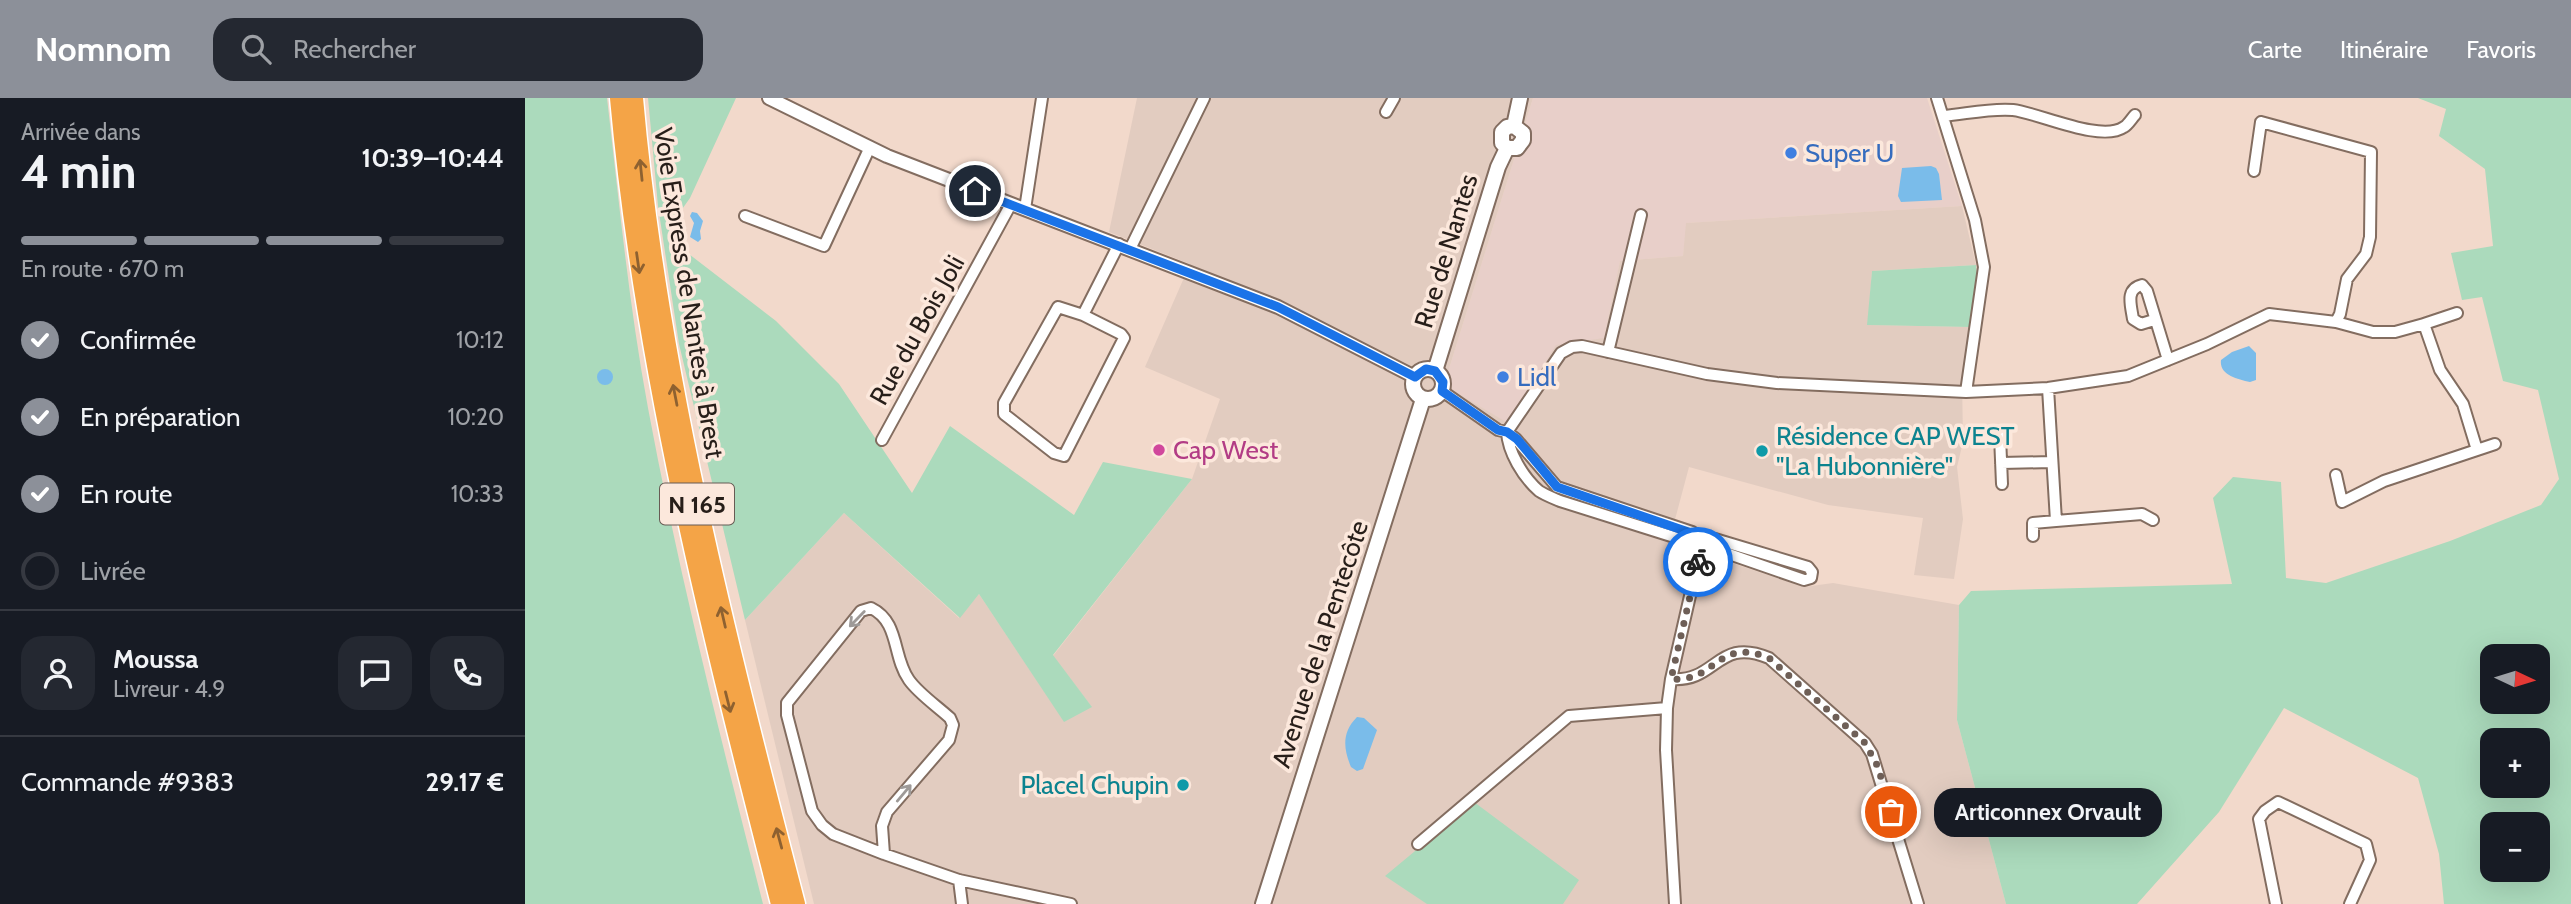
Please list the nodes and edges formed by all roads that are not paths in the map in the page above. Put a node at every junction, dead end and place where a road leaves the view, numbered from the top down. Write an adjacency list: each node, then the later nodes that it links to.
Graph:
1 (619, 98): 52 (highway, Voie Express de Nantes à Brest / N 165, one-way to 52)
2 (634, 98): 53 (highway, Voie Express de Nantes à Brest / N 165, one-way to 2)
3 (769, 98): 12 (street)
4 (1042, 98): 15 (street)
5 (1205, 98): 18 (street)
6 (1394, 98): 9 (street)
7 (1520, 98): 26 (main road, Rue de Nantes)
8 (1937, 98): 11 (street)
9 (1385, 112)
10 (2135, 115): 11 (street)
11 (1943, 116): 30 (street)
12 (870, 147): 14 (street); 17 (street)
13 (2254, 171): 22 (street)
14 (1011, 204): 15 (street); 34 (street, Rue du Bois Joli)
15 (1025, 209): 18 (street)
16 (1641, 215): 24 (street)
17 (745, 216)
18 (1124, 246): 20 (street); 27 (street)
19 (2457, 313): 23 (street)
20 (1083, 315): 20 (street)
21 (2154, 320): 25 (street)
22 (2336, 322): 23 (street); 25 (street)
23 (2424, 324): 36 (street)
24 (1608, 352): 30 (street); 32 (street)
25 (2168, 360): 28 (street)
26 (1435, 371): 27 (main road); 29 (main road)
27 (1415, 377): 31 (main road)
28 (2048, 388): 30 (street); 38 (street)
29 (1442, 391): 31 (main road); 32 (street)
30 (1966, 392)
31 (1423, 399): 56 (main road, Avenue de la Pentecôte)
32 (1507, 432): 39 (street); 40 (street)
33 (2000, 436): 37 (street)
34 (882, 440)
35 (2495, 444): 36 (street)
36 (2477, 450): 41 (street)
37 (2001, 463): 38 (street); 42 (street)
38 (2051, 463): 44 (street)
39 (1538, 465): 40 (street); 46 (street)
40 (1526, 475): 46 (street)
41 (2336, 475)
42 (2002, 484)
43 (2153, 520): 44 (street)
44 (2056, 521): 45 (street)
45 (2033, 536)
46 (1698, 542): 46 (street); 47 (street)
47 (1671, 679): 48 (street); 58 (street)
48 (1667, 708): 49 (street); 57 (street)
49 (1418, 844)
50 (884, 854): 50 (street, one-way to 50); 51 (street)
51 (959, 880): 54 (street); 55 (street)
52 (781, 904)
53 (796, 904)
54 (962, 904)
55 (1071, 904)
56 (1263, 904)
57 (1675, 904)
58 (1918, 904)
59 (2276, 904): 60 (street)
60 (2350, 904)

